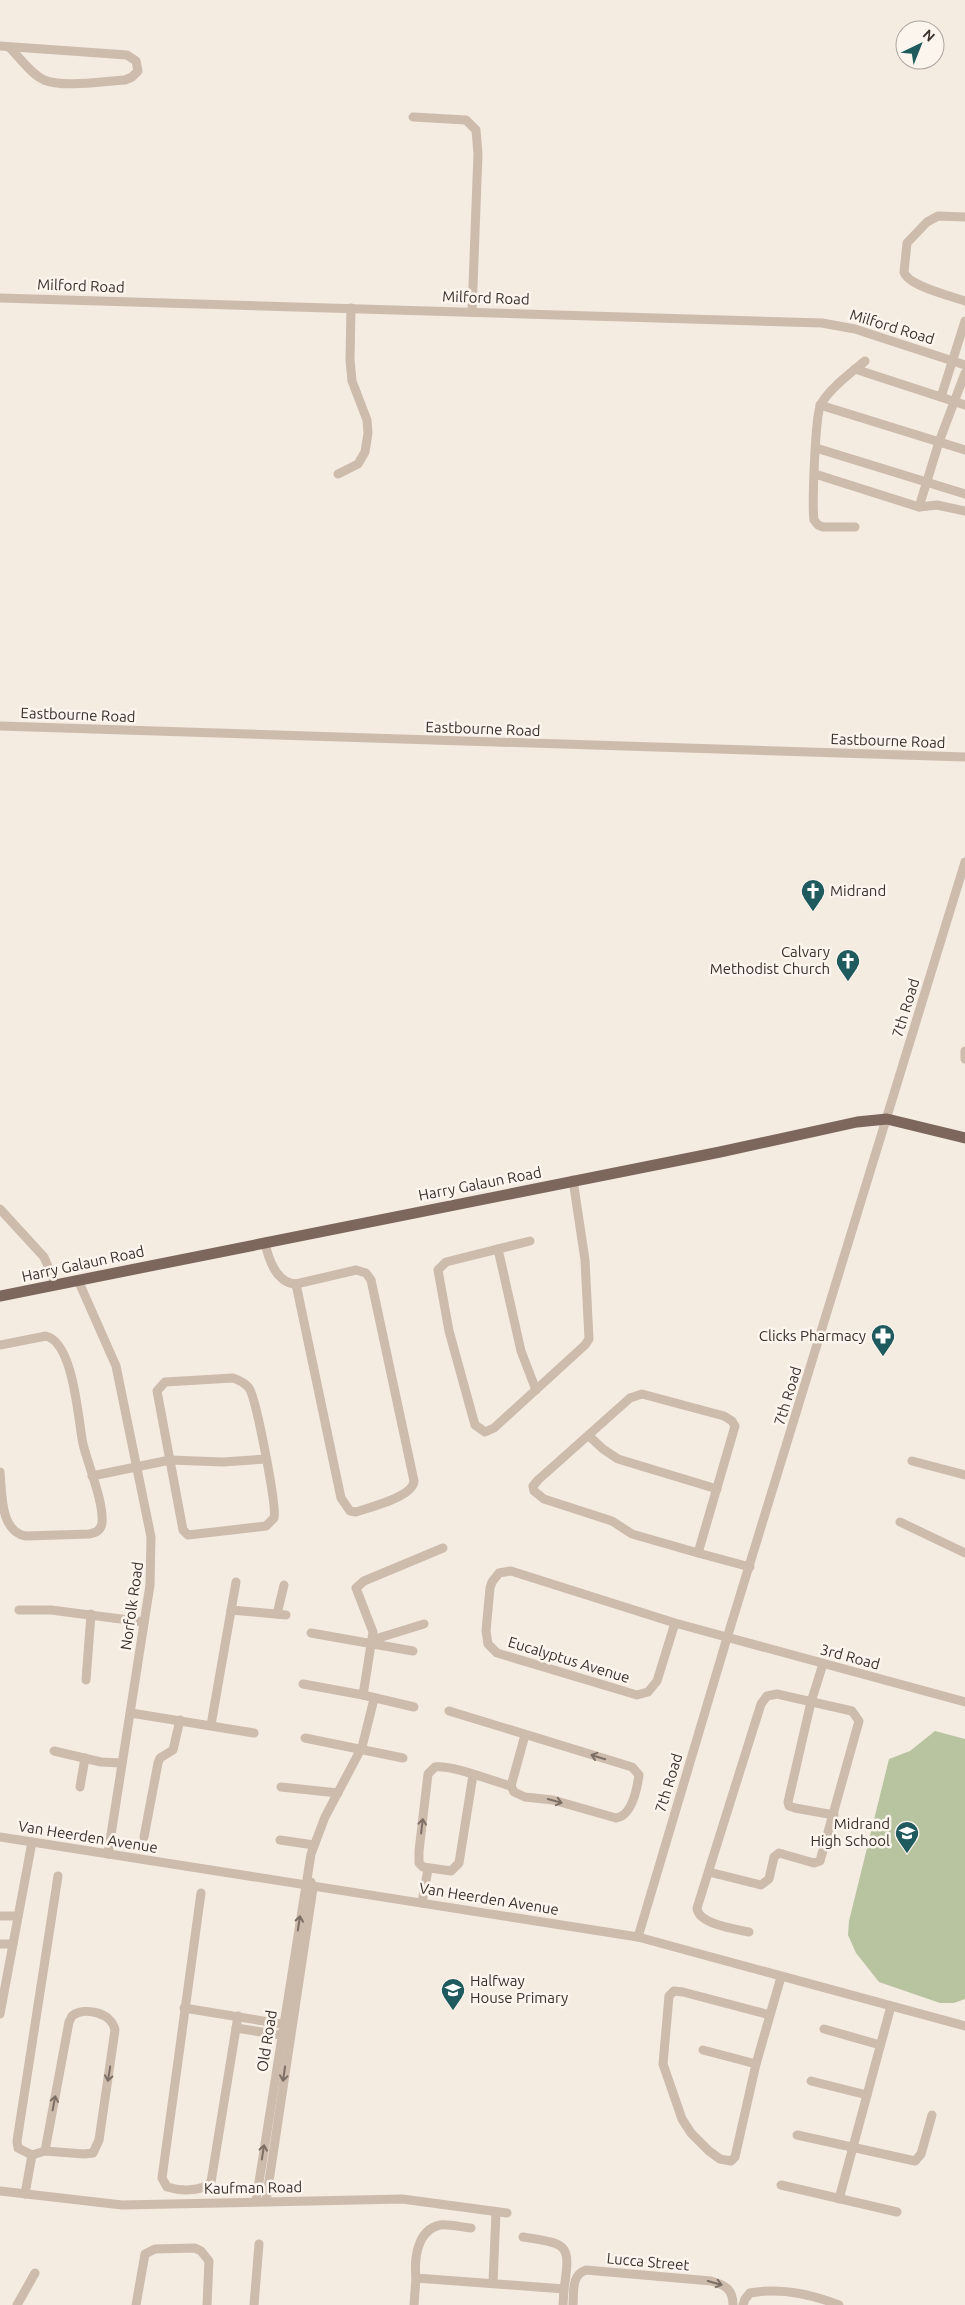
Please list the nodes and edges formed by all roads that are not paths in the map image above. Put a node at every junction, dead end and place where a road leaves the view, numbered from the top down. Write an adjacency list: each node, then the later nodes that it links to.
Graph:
1 (0, 46): 2 (street)
2 (10, 48): 2 (street)
3 (413, 117): 8 (street)
4 (965, 217): 6 (street)
5 (0, 298): 7 (street, Milford Road)
6 (965, 301)
7 (351, 308): 8 (street, Milford Road); 24 (street)
8 (472, 312): 12 (street, Milford Road)
9 (965, 321): 10 (street)
10 (962, 343): 12 (street)
11 (865, 361): 14 (street)
12 (952, 361): 13 (street, Milford Road); 15 (street)
13 (965, 364)
14 (855, 369): 17 (street); 19 (street)
15 (948, 376): 16 (street); 17 (street)
16 (963, 376): 18 (street)
17 (941, 397): 18 (street)
18 (953, 402): 20 (street); 21 (street)
19 (820, 405): 21 (street); 22 (street)
20 (965, 406)
21 (939, 442): 23 (street); 26 (street)
22 (816, 448): 25 (street); 26 (street)
23 (965, 450)
24 (338, 474)
25 (815, 474): 28 (street); 30 (street)
26 (927, 482): 27 (street); 28 (street)
27 (965, 494)
28 (919, 507): 29 (street)
29 (965, 511)
30 (855, 527)
31 (0, 726): 32 (street, Eastbourne Road)
32 (965, 757)
33 (965, 862): 36 (street, 7th Road)
34 (965, 1050): 35 (street)
35 (965, 1059)
36 (887, 1119): 37 (main road, Harry Galaun Road); 38 (main road, Harry Galaun Road); 62 (street, 7th Road)
37 (965, 1138)
38 (573, 1180): 41 (main road, Harry Galaun Road); 48 (street)
39 (0, 1209): 45 (street)
40 (530, 1240): 42 (street)
41 (265, 1242): 43 (main road, Harry Galaun Road); 44 (street)
42 (498, 1249): 48 (street); 48 (street)
43 (78, 1280): 45 (main road, Harry Galaun Road); 53 (street, Norfolk Road)
44 (296, 1284): 44 (street)
45 (56, 1285): 46 (main road, Harry Galaun Road)
46 (0, 1296)
47 (0, 1345): 56 (street)
48 (536, 1390)
49 (589, 1436): 57 (street); 57 (street); 60 (street)
50 (266, 1459): 51 (street); 51 (street); 51 (street)
51 (170, 1460): 53 (street)
52 (912, 1461): 55 (street)
53 (136, 1466): 56 (street); 68 (street, Norfolk Road)
54 (0, 1472): 56 (street)
55 (965, 1475)
56 (92, 1476)
57 (717, 1489): 60 (street)
58 (900, 1522): 61 (street)
59 (443, 1548): 73 (street)
60 (698, 1553): 62 (street)
61 (965, 1553)
62 (750, 1567): 72 (street, 7th Road)
63 (236, 1582): 66 (street)
64 (284, 1584): 66 (street)
65 (19, 1610): 67 (street)
66 (231, 1610): 86 (street)
67 (92, 1614): 68 (street); 76 (street)
68 (144, 1622): 84 (street, Norfolk Road)
69 (675, 1623): 69 (street, Eucalyptus Avenue); 72 (street, Eucalyptus Avenue)
70 (424, 1624): 73 (street)
71 (311, 1633): 73 (street)
72 (727, 1638): 75 (street, 3rd Road); 116 (street, 7th Road)
73 (372, 1642): 74 (street); 78 (street)
74 (413, 1651)
75 (823, 1664): 80 (street); 81 (street, 3rd Road)
76 (86, 1680)
77 (303, 1684): 78 (street)
78 (363, 1695): 79 (street)
79 (374, 1698): 82 (street); 90 (street, Old Road)
80 (811, 1702): 100 (street); 100 (street); 108 (street)
81 (965, 1702)
82 (414, 1707)
83 (449, 1710): 88 (street)
84 (131, 1713): 85 (street); 94 (street, Norfolk Road)
85 (180, 1720): 86 (street); 102 (street)
86 (211, 1725): 87 (street)
87 (254, 1733)
88 (525, 1735): 97 (street); 97 (street, one-way to 88)
89 (305, 1738): 90 (street)
90 (361, 1750): 93 (street); 99 (street, Old Road)
91 (54, 1751): 92 (street)
92 (86, 1758): 94 (street); 98 (street)
93 (403, 1758)
94 (121, 1763): 106 (street, Norfolk Road)
95 (473, 1775): 97 (street); 107 (street); 107 (street, one-way to 95)
96 (281, 1786): 99 (street)
97 (511, 1786)
98 (80, 1787)
99 (338, 1793): 105 (street, Old Road)
100 (834, 1815): 108 (street)
101 (0, 1836): 104 (street, Van Heerden Avenue)
102 (144, 1837)
103 (280, 1840): 105 (street)
104 (32, 1842): 106 (street, Van Heerden Avenue); 114 (street)
105 (314, 1845): 110 (street, Old Road)
106 (108, 1854): 110 (street, Van Heerden Avenue)
107 (428, 1869): 112 (street)
108 (709, 1872): 115 (street)
109 (58, 1876): 141 (street)
110 (309, 1887): 112 (street, Van Heerden Avenue); 127 (street, Old Road)
111 (201, 1893): 123 (street)
112 (422, 1903): 116 (street, Van Heerden Avenue)
113 (0, 1916): 114 (street)
114 (18, 1916): 118 (street)
115 (749, 1932)
116 (638, 1937): 120 (street, Van Heerden Avenue)
117 (0, 1944): 118 (street)
118 (13, 1944): 119 (street)
119 (4, 1971): 121 (street)
120 (781, 1977): 122 (street, Van Heerden Avenue); 125 (street)
121 (2, 1995): 124 (street)
122 (891, 2006): 128 (street, Van Heerden Avenue); 132 (street)
123 (184, 2008): 126 (street); 129 (street)
124 (0, 2014)
125 (770, 2015): 134 (street); 134 (street)
126 (238, 2016): 127 (street); 129 (street)
127 (288, 2025): 131 (street, Old Road)
128 (965, 2026)
129 (236, 2028): 131 (street)
130 (824, 2028): 132 (street)
131 (286, 2036): 146 (street, Old Road)
132 (880, 2044): 136 (street)
133 (703, 2050): 134 (street)
134 (756, 2064)
135 (810, 2081): 136 (street)
136 (866, 2095): 139 (street)
137 (932, 2116): 139 (street)
138 (797, 2135): 139 (street)
139 (852, 2148): 145 (street)
140 (45, 2151): 140 (street, one-way to 140); 141 (street)
141 (32, 2155): 144 (street)
142 (781, 2185): 145 (street)
143 (0, 2191): 144 (street, Kaufman Road)
144 (25, 2194): 146 (street, Kaufman Road)
145 (839, 2199): 148 (street)
146 (261, 2201): 147 (street, Kaufman Road)
147 (496, 2212): 149 (street, Kaufman Road); 155 (street)
148 (897, 2212)
149 (507, 2213)
150 (471, 2228): 154 (street)
151 (523, 2237): 156 (street)
152 (259, 2244): 160 (street)
153 (34, 2273): 157 (street)
154 (416, 2278): 155 (street); 161 (street)
155 (493, 2283): 156 (street)
156 (564, 2289): 162 (street)
157 (17, 2305)
158 (136, 2305): 159 (street)
159 (207, 2305)
160 (254, 2305)
161 (414, 2305)
162 (564, 2305)
163 (573, 2305): 164 (street, Lucca Street, one-way to 164)
164 (733, 2305)
165 (743, 2305): 166 (street)
166 (839, 2305)

